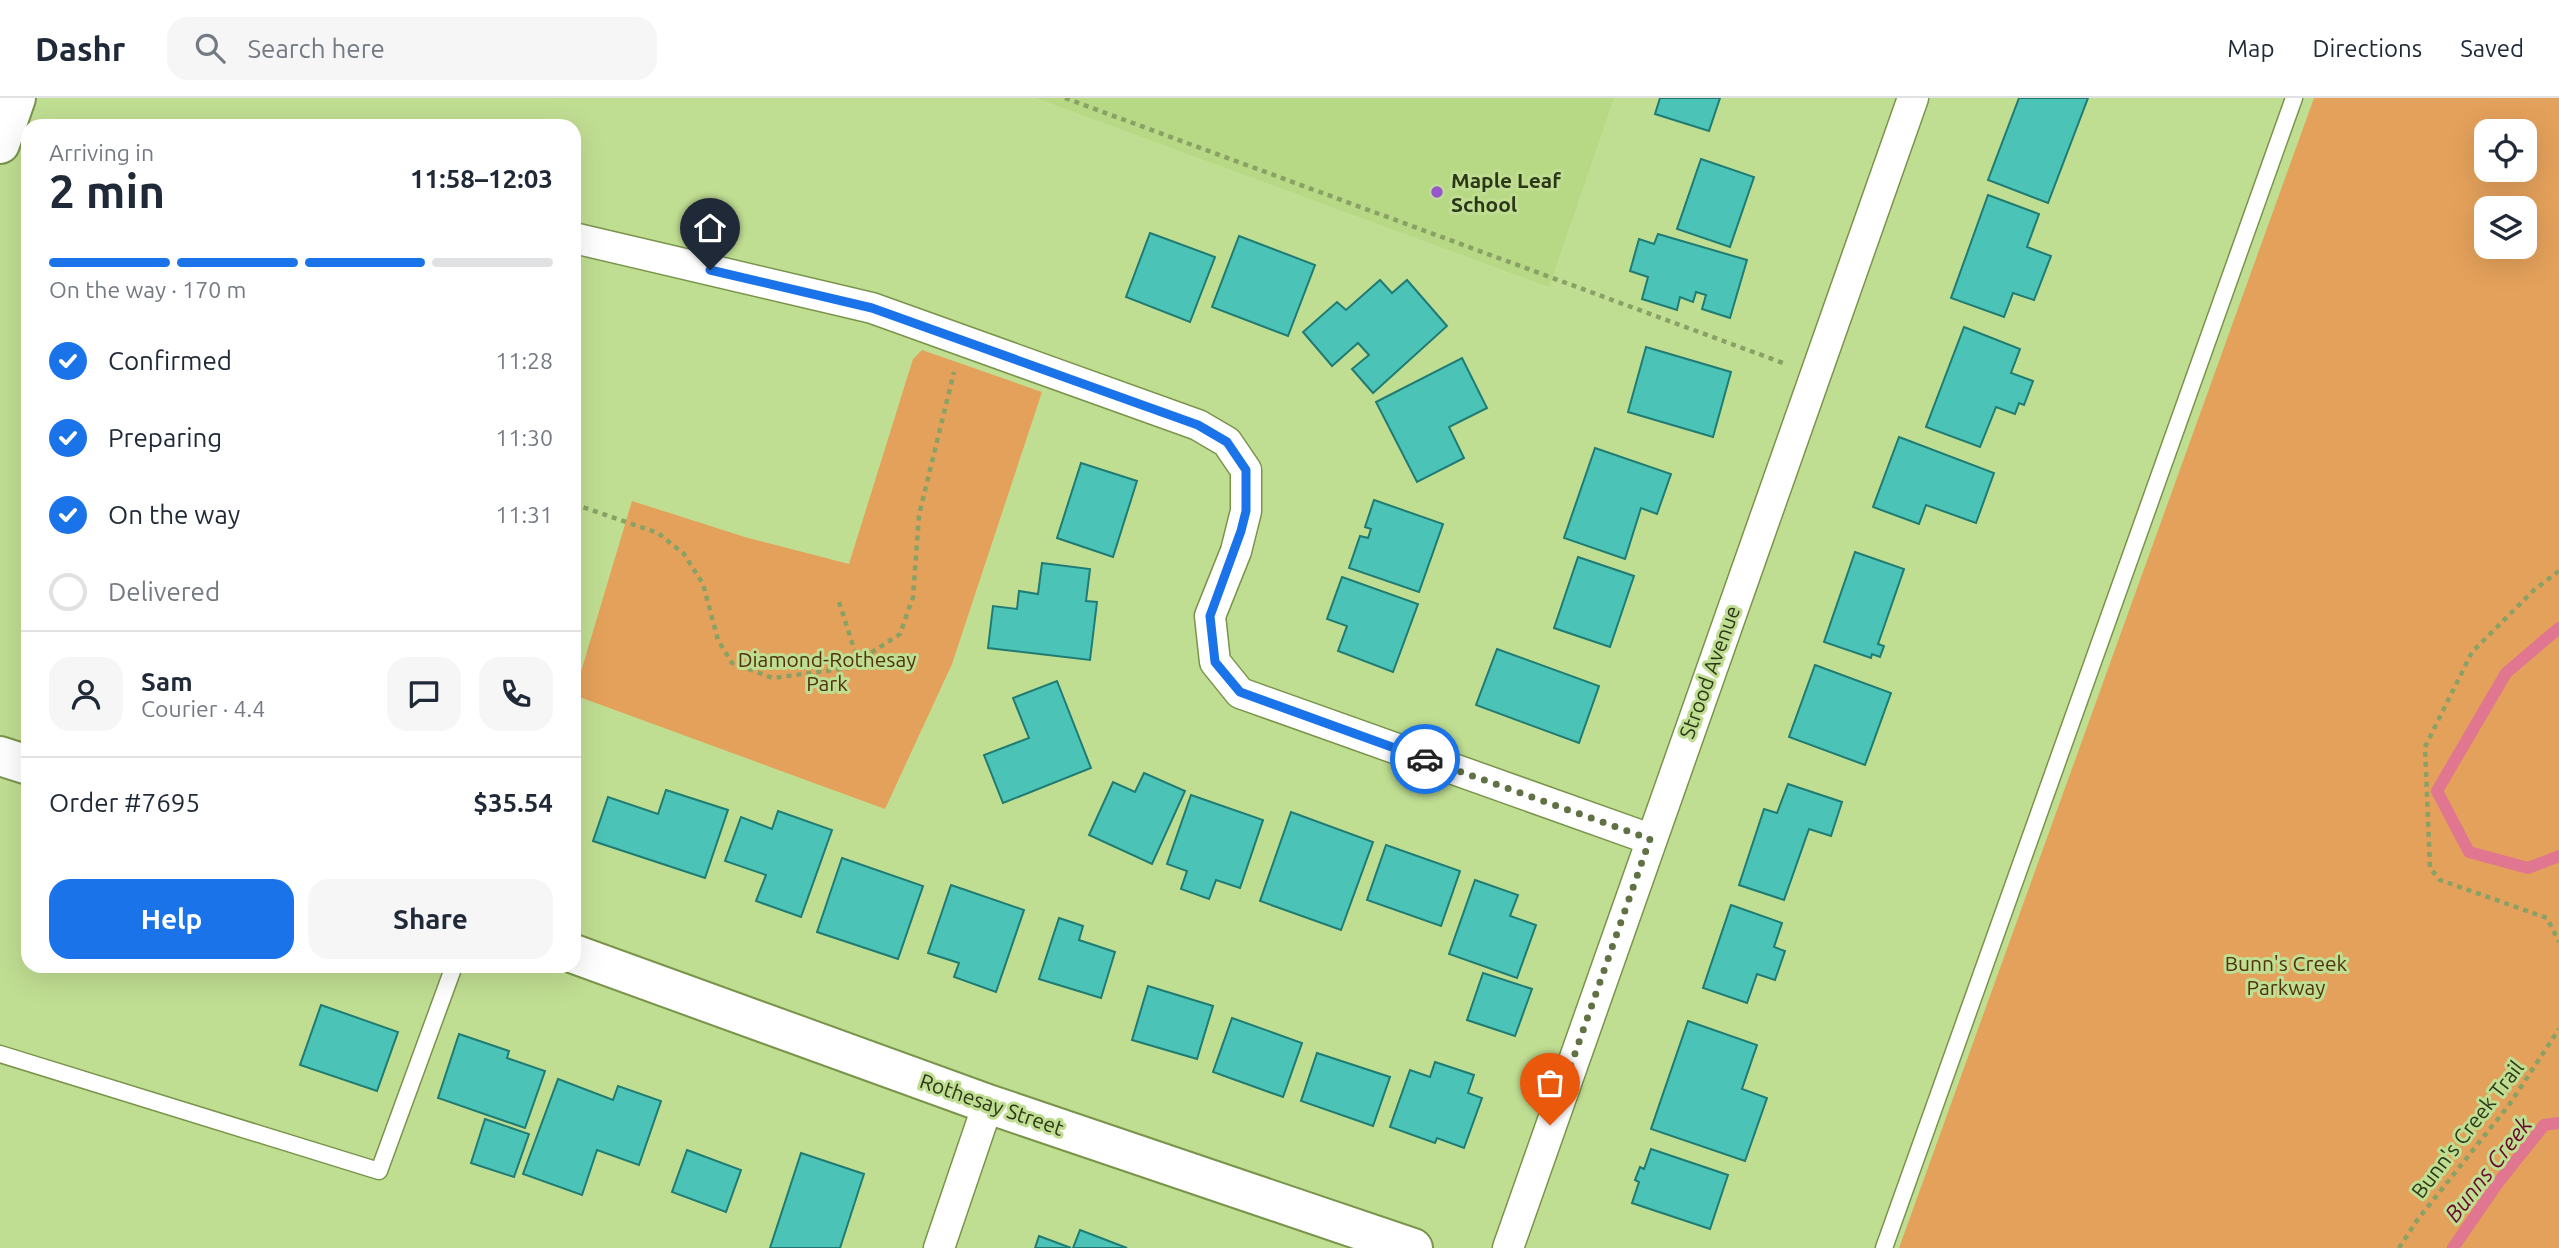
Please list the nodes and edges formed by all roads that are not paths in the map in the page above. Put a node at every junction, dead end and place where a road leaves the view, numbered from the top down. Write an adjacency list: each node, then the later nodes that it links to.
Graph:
1 (16, 98): 4 (street)
2 (1913, 98): 8 (street, Strood Avenue)
3 (2294, 98): 16 (lane)
4 (0, 144)
5 (581, 240): 8 (street)
6 (0, 756): 7 (street)
7 (21, 763)
8 (1650, 839): 15 (street, Strood Avenue)
9 (581, 957): 12 (street, Rothesay Street)
10 (451, 973): 11 (lane)
11 (0, 1054)
12 (988, 1104): 13 (street); 14 (street, Rothesay Street)
13 (939, 1248)
14 (1413, 1248)
15 (1508, 1248)
16 (1884, 1248)

